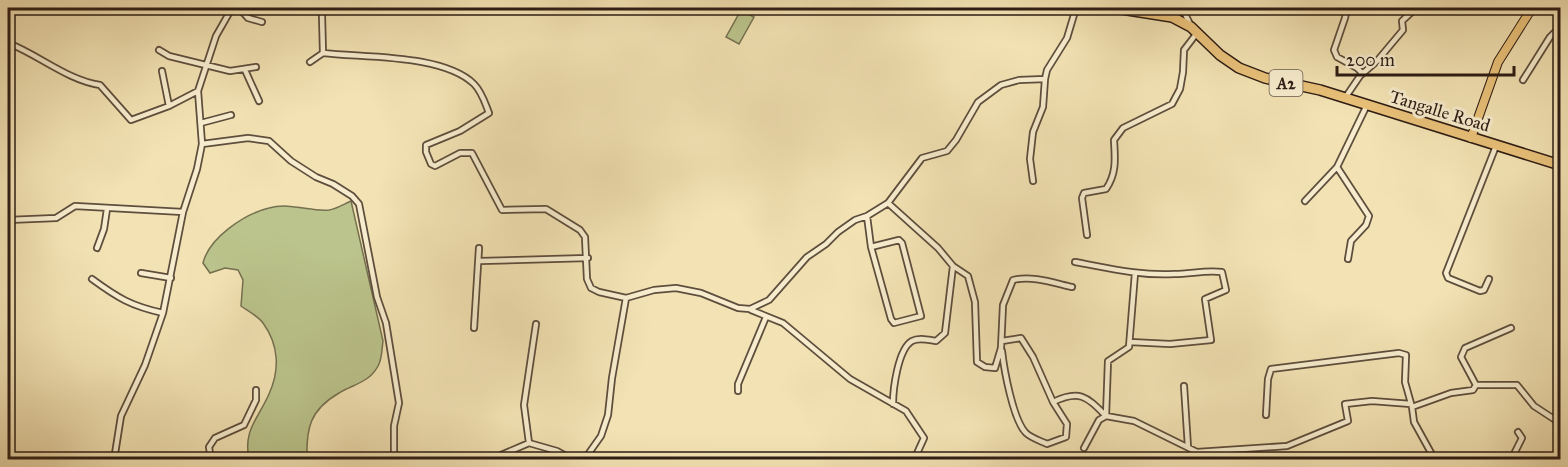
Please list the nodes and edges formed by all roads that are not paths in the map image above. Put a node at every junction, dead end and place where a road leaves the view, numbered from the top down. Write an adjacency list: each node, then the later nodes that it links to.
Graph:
1 (232, 8): 19 (street)
2 (239, 8): 12 (street)
3 (319, 8): 17 (street)
4 (1076, 8): 24 (street)
5 (1115, 8): 11 (highway, Tangalle Road / A2)
6 (1170, 8): 11 (street)
7 (1182, 8): 14 (street)
8 (1347, 8): 23 (street)
9 (1416, 8): 23 (street)
10 (1532, 8): 33 (main road)
11 (1159, 14): 14 (highway, Tangalle Road / A2)
12 (262, 22)
13 (1560, 27): 25 (street)
14 (1194, 30): 27 (highway, Tangalle Road / A2); 45 (street)
15 (8, 44): 30 (street)
16 (159, 50): 19 (street)
17 (323, 53): 18 (street); 49 (street)
18 (310, 62)
19 (205, 67): 21 (street); 26 (street)
20 (256, 68): 21 (street)
21 (245, 70): 28 (street)
22 (162, 71): 30 (street)
23 (1361, 75): 27 (street)
24 (1045, 79): 38 (street); 40 (street)
25 (1523, 80)
26 (198, 90): 30 (street); 32 (street)
27 (1345, 98): 29 (highway, Tangalle Road / A2)
28 (259, 101)
29 (1367, 105): 33 (highway, Tangalle Road / A2); 37 (street)
30 (169, 106)
31 (231, 115): 32 (street)
32 (201, 123): 34 (street)
33 (1471, 138): 35 (highway, Tangalle Road / A2)
34 (202, 144): 42 (street); 87 (street)
35 (1496, 146): 36 (highway, Tangalle Road / A2); 58 (street)
36 (1560, 165)
37 (1337, 166): 39 (street); 50 (street)
38 (1033, 181)
39 (1305, 201)
40 (888, 203): 43 (street); 53 (street)
41 (107, 209): 42 (street); 44 (street); 47 (street)
42 (183, 212): 56 (street)
43 (867, 216): 46 (street); 61 (street)
44 (8, 220)
45 (1087, 235)
46 (871, 247): 46 (street)
47 (97, 248)
48 (479, 248): 51 (street)
49 (588, 258): 51 (street); 60 (street)
50 (1348, 259)
51 (480, 261): 65 (street)
52 (1075, 262): 55 (street)
53 (953, 266): 69 (street); 75 (street)
54 (141, 273): 56 (street)
55 (1135, 273): 68 (street); 68 (street)
56 (171, 278): 62 (street)
57 (92, 279): 62 (street)
58 (1489, 279)
59 (1072, 287): 67 (street)
60 (626, 298): 61 (street); 89 (street)
61 (750, 309): 63 (street)
62 (163, 313): 85 (street)
63 (766, 317): 73 (street); 75 (street)
64 (536, 324): 81 (street)
65 (474, 328)
66 (1511, 328): 70 (street)
67 (1002, 341): 69 (street); 74 (street)
68 (1130, 342): 78 (street)
69 (1001, 348): 74 (street)
70 (1476, 385): 76 (street); 79 (street)
71 (1184, 386): 82 (street)
72 (256, 390): 86 (street)
73 (738, 391)
74 (1053, 402): 78 (street)
75 (893, 404): 90 (street)
76 (1411, 406): 77 (street); 82 (street); 91 (street)
77 (1266, 415)
78 (1106, 416): 82 (street); 83 (street)
79 (1560, 423)
80 (1518, 432): 92 (street)
81 (529, 443): 84 (street); 88 (street)
82 (1188, 447)
83 (1084, 448)
84 (501, 455)
85 (114, 459)
86 (211, 459)
87 (394, 459)
88 (573, 459)
89 (584, 459)
90 (914, 459)
91 (1435, 459)
92 (1511, 459)

